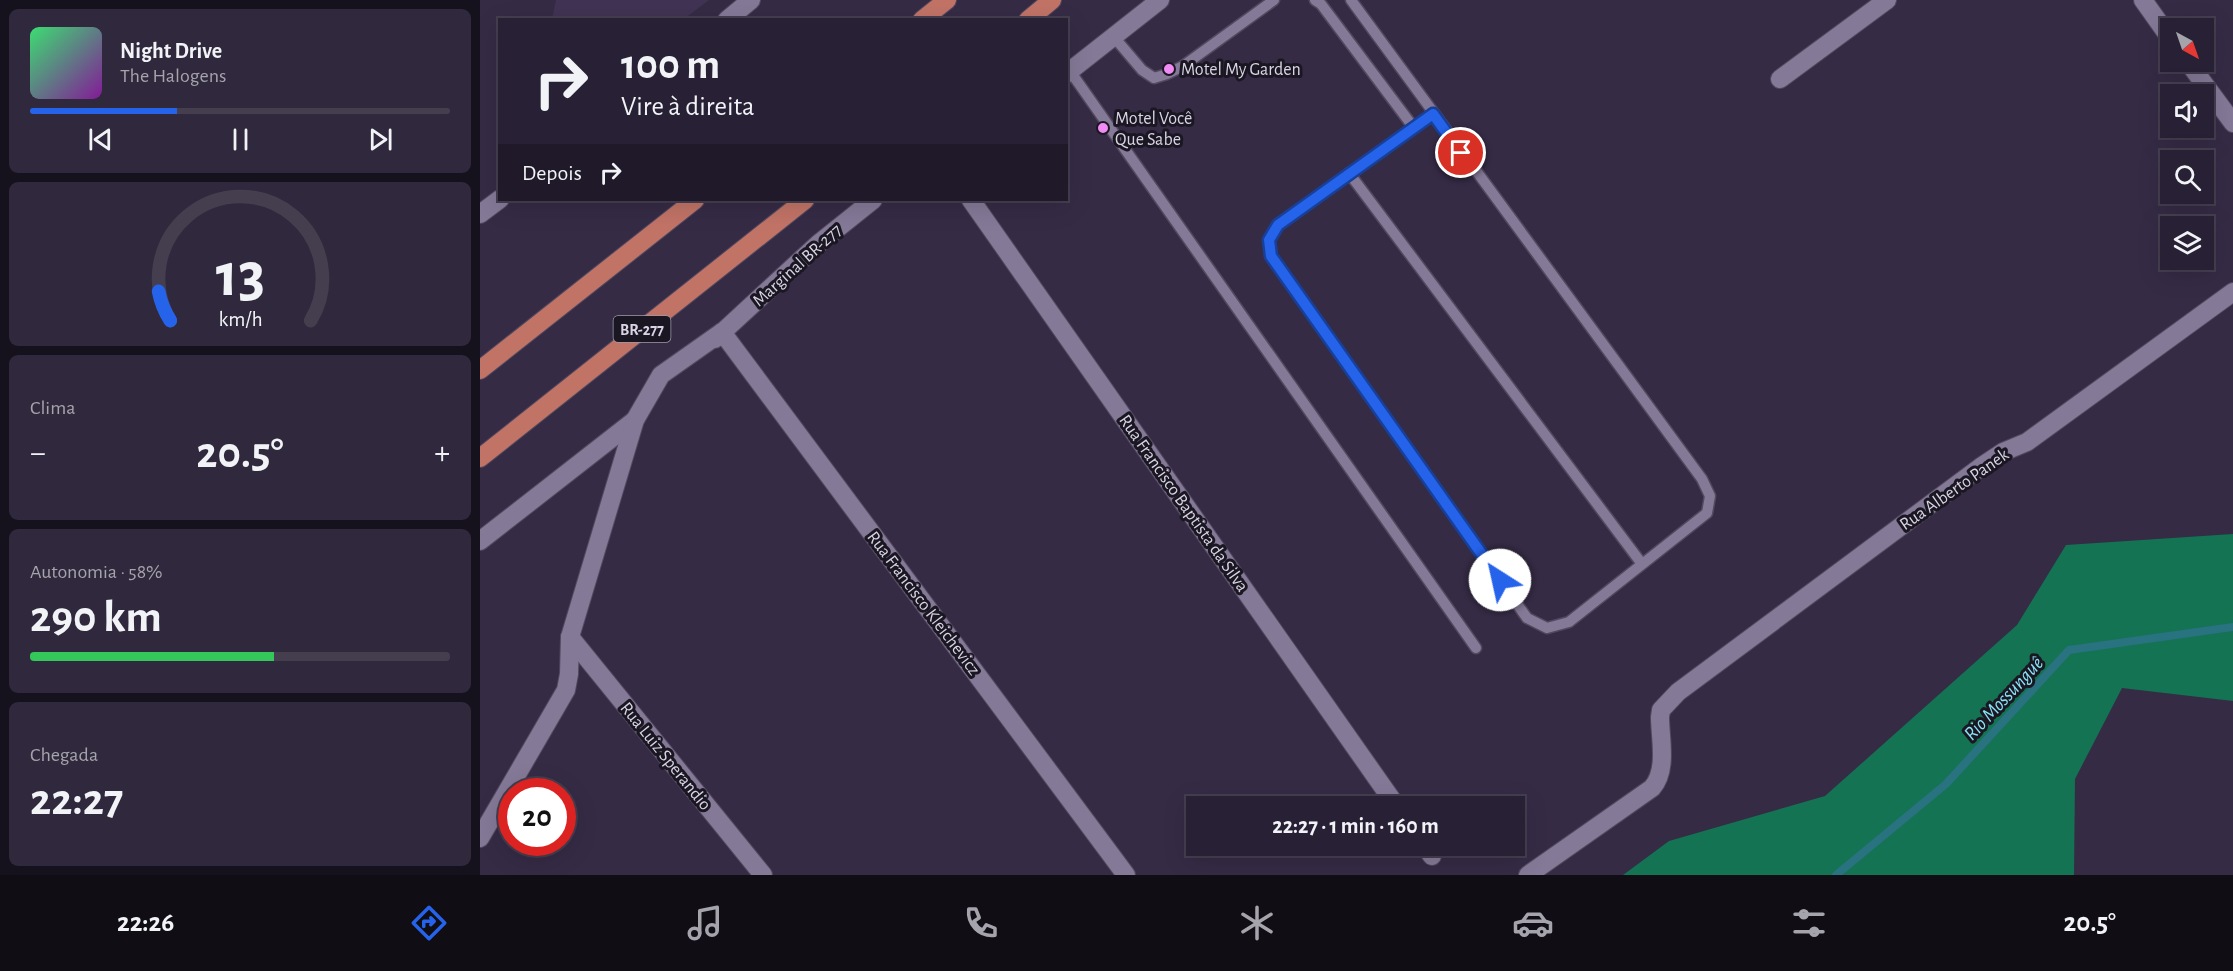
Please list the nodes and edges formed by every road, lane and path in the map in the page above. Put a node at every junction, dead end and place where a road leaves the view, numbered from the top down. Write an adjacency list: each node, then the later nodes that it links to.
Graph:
1 (751, 0): 10 (street)
2 (947, 0): 11 (highway)
3 (1052, 0): 12 (highway)
4 (1160, 0): 14 (street)
5 (1274, 0): 14 (lane)
6 (1315, 0): 20 (lane)
7 (1350, 0): 18 (lane)
8 (1887, 0): 17 (street)
9 (2143, 0): 13 (street)
10 (728, 18)
11 (924, 18)
12 (1030, 18)
13 (2160, 24)
14 (1114, 37): 16 (street)
15 (2195, 72): 19 (street)
16 (1068, 73): 36 (lane)
17 (1780, 79)
18 (1433, 114): 20 (lane); 34 (lane)
19 (2233, 123)
20 (1414, 128): 21 (lane)
21 (1349, 173): 34 (lane); 34 (lane)
22 (498, 200): 27 (street)
23 (694, 201): 30 (highway)
24 (804, 201): 32 (highway, BR-277)
25 (872, 201): 29 (street, Marginal BR-277)
26 (972, 201): 37 (street, Rua Francisco Baptista da Silva)
27 (480, 214)
28 (2233, 292): 41 (street, Rua Alberto Panek)
29 (722, 332): 31 (street, Marginal BR-277); 40 (street, Rua Francisco Kleichevicz)
30 (480, 370)
31 (635, 420): 33 (street, Marginal BR-277); 35 (street)
32 (480, 458)
33 (480, 541)
34 (1642, 564)
35 (570, 637): 38 (street); 39 (street, Rua Luiz Sperandio)
36 (1476, 648)
37 (1389, 796)
38 (480, 838)
39 (763, 875)
40 (1126, 875)
41 (1528, 875)

